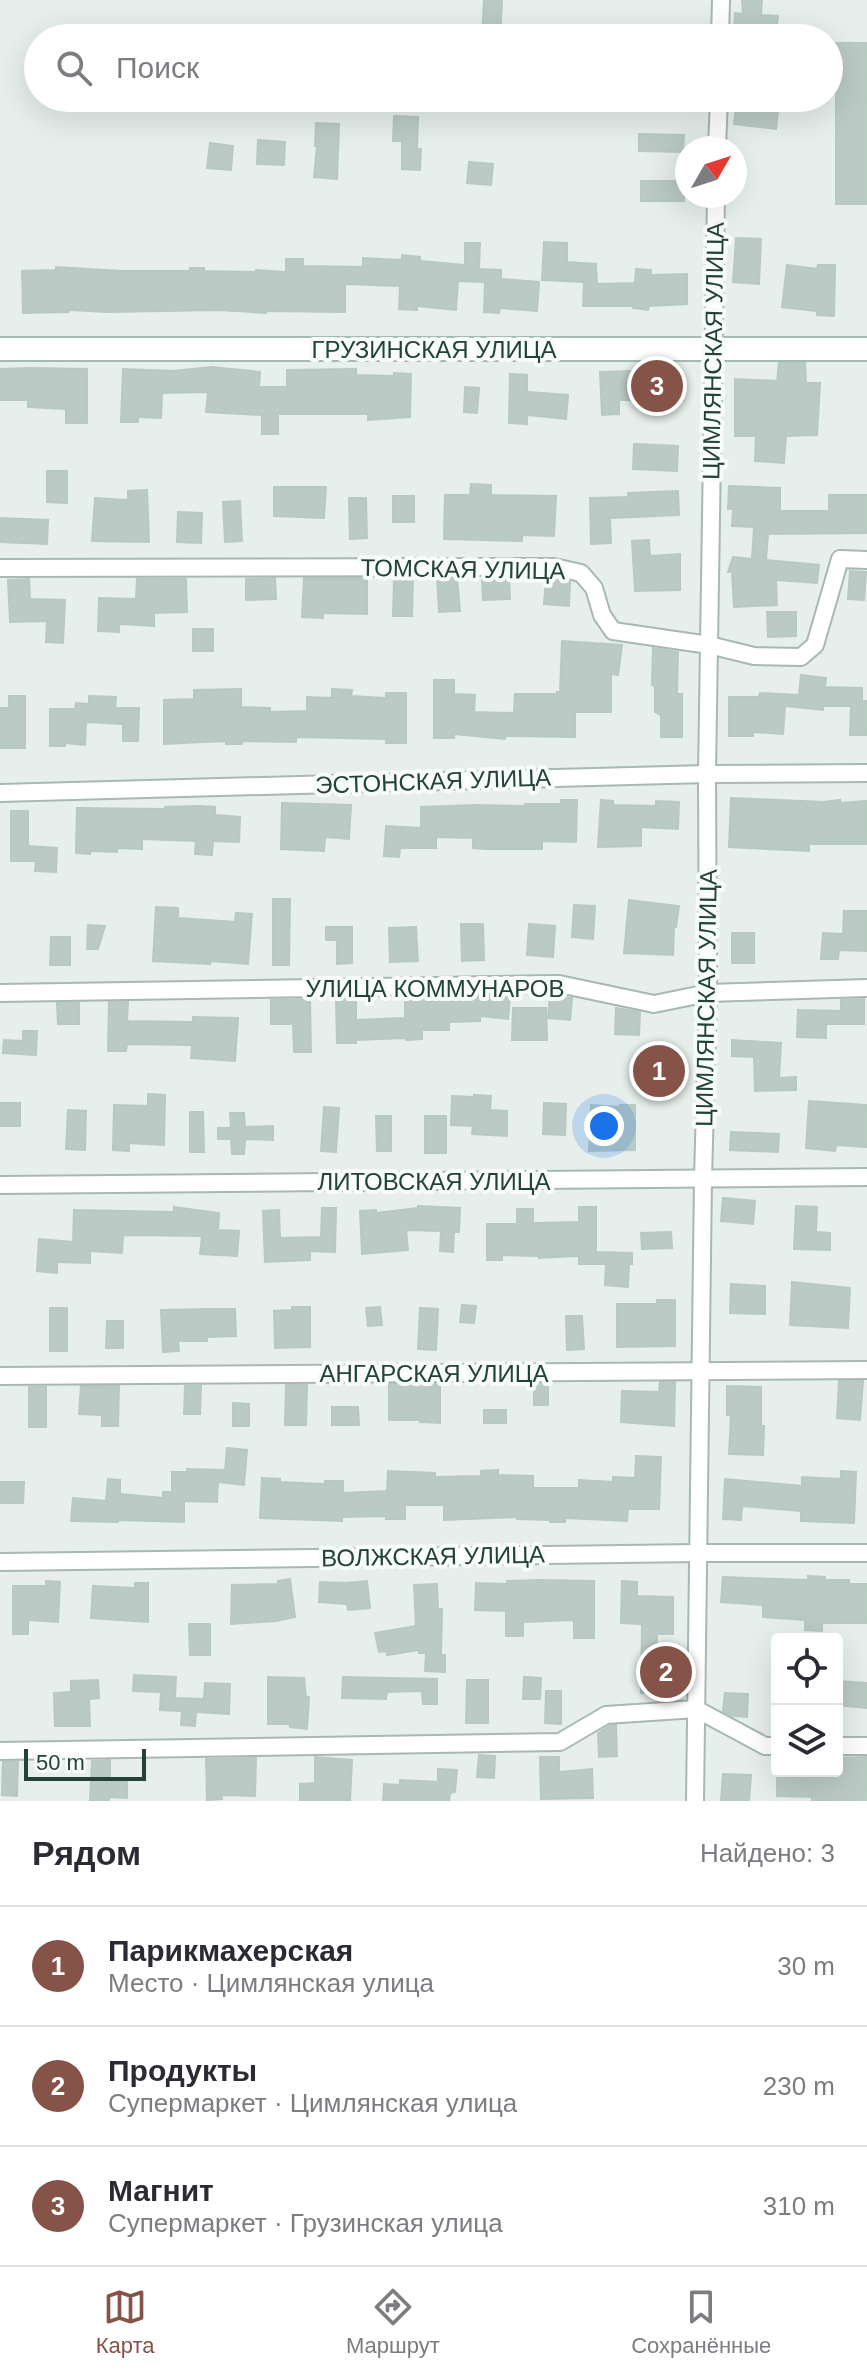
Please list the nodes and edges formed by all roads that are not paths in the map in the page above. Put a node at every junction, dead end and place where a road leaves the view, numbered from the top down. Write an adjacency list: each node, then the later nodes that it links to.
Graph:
1 (721, 0): 2 (street)
2 (720, 24)
3 (718, 112): 4 (street)
4 (717, 136)
5 (716, 208): 7 (street, ЦИМЛЯНСКАЯ УЛИЦА)
6 (0, 349): 7 (main road, ГРУЗИНСКАЯ УЛИЦА)
7 (712, 349): 8 (main road, ГРУЗИНСКАЯ УЛИЦА); 11 (street, ЦИМЛЯНСКАЯ УЛИЦА)
8 (867, 349)
9 (867, 560): 11 (street, ТОМСКАЯ УЛИЦА)
10 (0, 568): 11 (street, ТОМСКАЯ УЛИЦА)
11 (709, 645): 13 (street, ЦИМЛЯНСКАЯ УЛИЦА)
12 (867, 773): 13 (street, ЭСТОНСКАЯ УЛИЦА)
13 (707, 774): 14 (street, ЭСТОНСКАЯ УЛИЦА); 17 (street, ЦИМЛЯНСКАЯ УЛИЦА)
14 (0, 793)
15 (867, 988): 17 (street, УЛИЦА КОММУНАРОВ)
16 (0, 993): 17 (street, УЛИЦА КОММУНАРОВ)
17 (708, 993): 19 (street, ЦИМЛЯНСКАЯ УЛИЦА)
18 (867, 1177): 19 (street, ЛИТОВСКАЯ УЛИЦА)
19 (703, 1179): 20 (street, ЛИТОВСКАЯ УЛИЦА); 22 (street, ЦИМЛЯНСКАЯ УЛИЦА)
20 (0, 1185)
21 (867, 1370): 22 (street, АНГАРСКАЯ УЛИЦА)
22 (700, 1371): 23 (street, АНГАРСКАЯ УЛИЦА); 24 (street, ЦИМЛЯНСКАЯ УЛИЦА)
23 (0, 1376)
24 (698, 1553): 25 (street, ВОЛЖСКАЯ УЛИЦА); 26 (street, ВОЛЖСКАЯ УЛИЦА); 27 (street, ЦИМЛЯНСКАЯ УЛИЦА)
25 (867, 1553)
26 (0, 1562)
27 (696, 1709): 28 (street); 31 (street); 32 (street, ЦИМЛЯНСКАЯ УЛИЦА)
28 (771, 1746)
29 (843, 1746): 30 (street)
30 (867, 1746)
31 (0, 1751)
32 (695, 1801)

